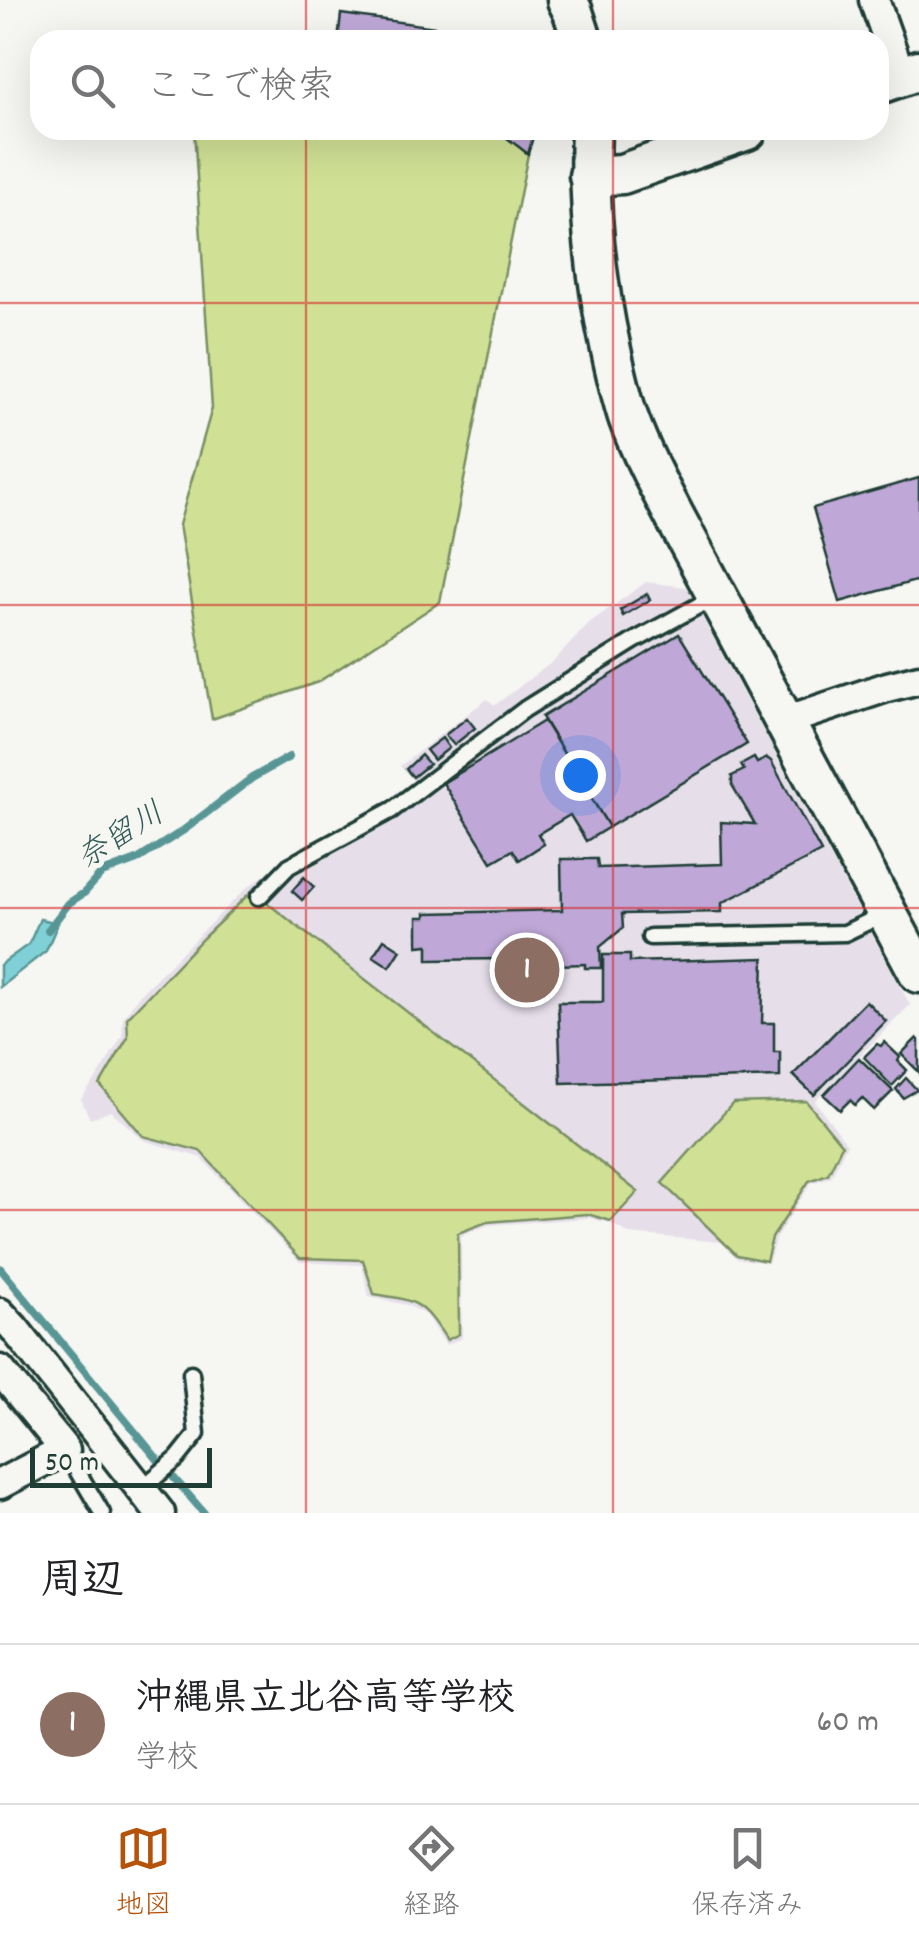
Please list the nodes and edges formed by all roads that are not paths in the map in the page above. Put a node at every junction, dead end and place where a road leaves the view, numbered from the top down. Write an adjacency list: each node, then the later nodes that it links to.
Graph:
1 (566, 0): 3 (street)
2 (874, 0): 4 (street)
3 (579, 30)
4 (884, 30)
5 (889, 44): 6 (street)
6 (900, 77)
7 (591, 140): 9 (street)
8 (719, 140): 9 (street)
9 (589, 176): 10 (street)
10 (718, 596): 12 (street); 13 (lane)
11 (919, 679): 12 (street)
12 (786, 721): 14 (street)
13 (260, 898)
14 (887, 913): 15 (lane); 16 (street)
15 (650, 937)
16 (919, 973)
17 (0, 1313): 22 (street)
18 (0, 1370): 20 (street)
19 (192, 1372): 22 (lane)
20 (66, 1450): 21 (street); 23 (lane)
21 (0, 1484)
22 (142, 1490): 24 (street)
23 (102, 1513)
24 (160, 1513)

